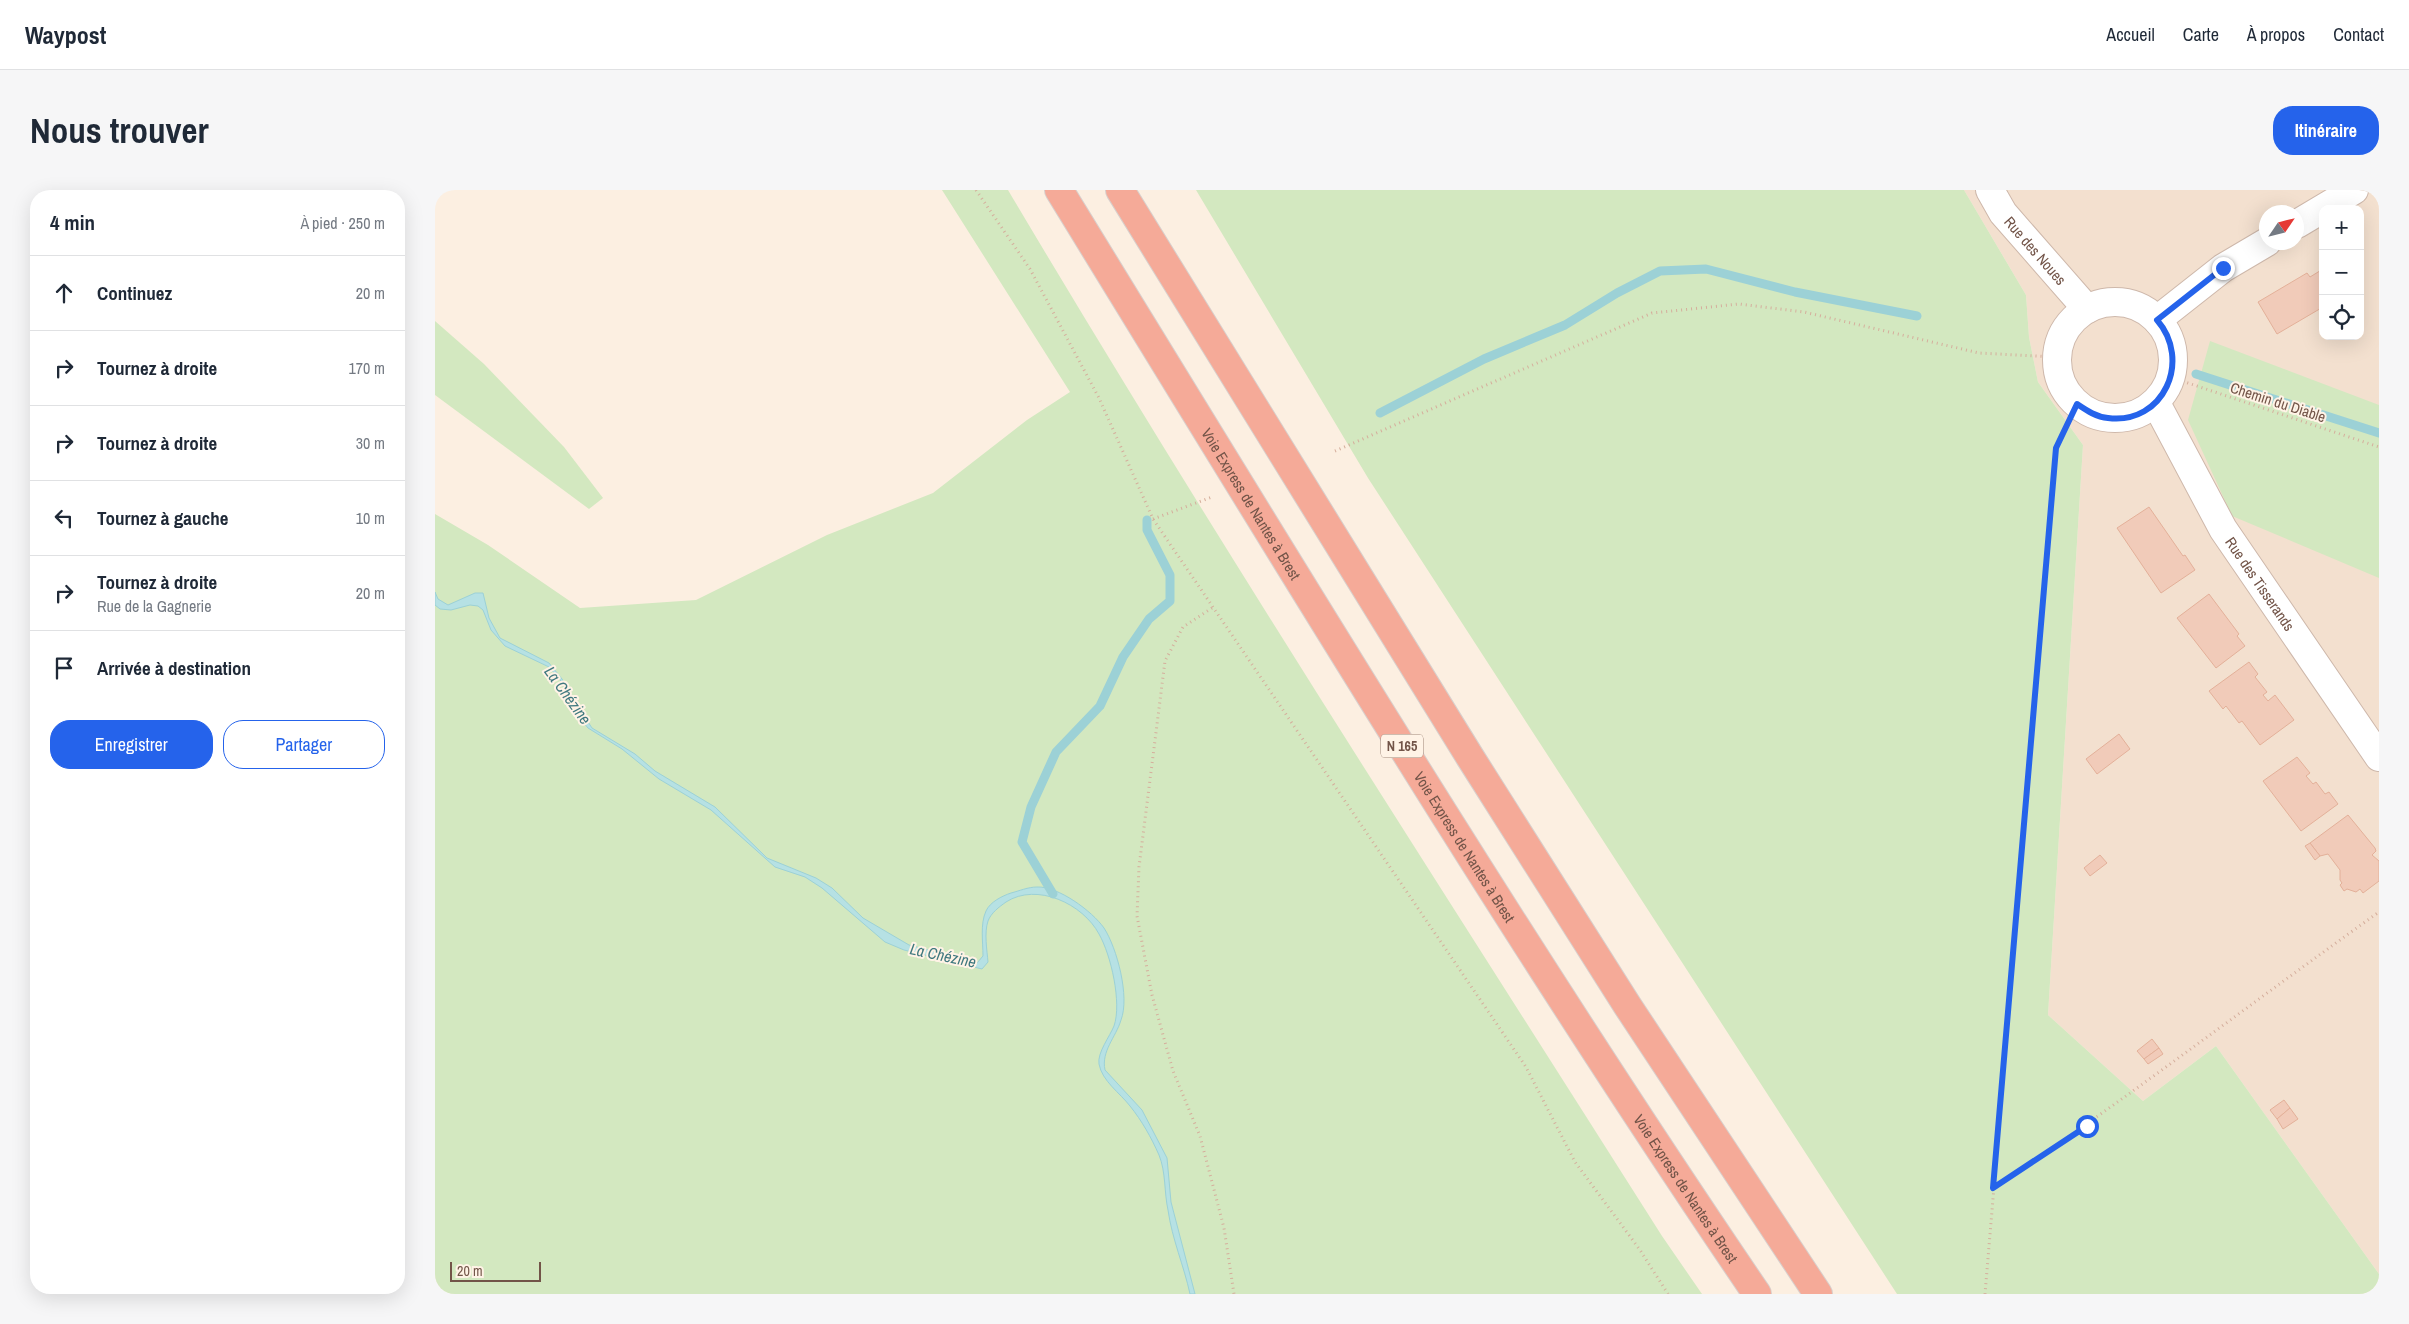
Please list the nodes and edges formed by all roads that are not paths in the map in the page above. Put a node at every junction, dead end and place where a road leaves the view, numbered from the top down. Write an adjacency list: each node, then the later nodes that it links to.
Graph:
1 (1059, 190): 11 (highway, Voie Express de Nantes à Brest / N 165)
2 (1121, 190): 12 (highway)
3 (1990, 190): 7 (street, Rue des Noues)
4 (2354, 190): 5 (street)
5 (2304, 220)
6 (2259, 247): 8 (street)
7 (2087, 309): 8 (street); 9 (street)
8 (2157, 320): 9 (street)
9 (2156, 403): 10 (street, Rue des Tisserands)
10 (2379, 757)
11 (1757, 1294)
12 (1818, 1294)

